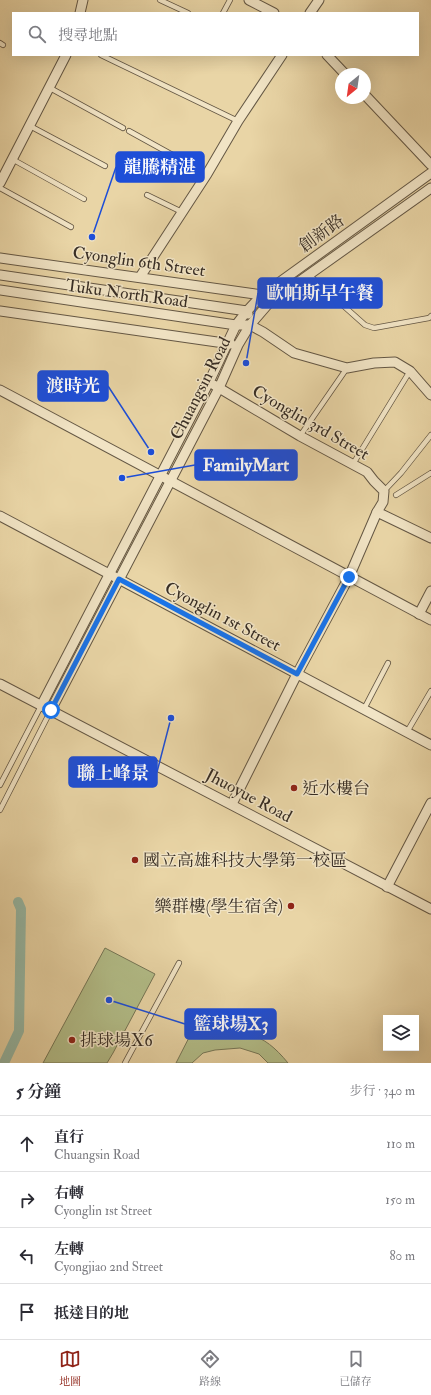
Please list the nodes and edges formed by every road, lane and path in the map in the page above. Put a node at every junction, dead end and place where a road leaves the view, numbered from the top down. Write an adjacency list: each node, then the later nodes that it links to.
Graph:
1 (83, 0): 6 (street)
2 (160, 0): 7 (lane)
3 (230, 0): 8 (lane)
4 (249, 0): 9 (street)
5 (319, 0): 10 (street)
6 (80, 12)
7 (186, 12)
8 (224, 12)
9 (272, 12)
10 (311, 12)
11 (66, 56): 16 (street)
12 (103, 56): 18 (lane)
13 (281, 56): 18 (street)
14 (328, 56): 15 (street)
15 (339, 68)
16 (50, 88): 19 (street); 20 (lane)
17 (371, 101): 23 (street)
18 (238, 121): 25 (street)
19 (30, 126): 22 (street); 24 (lane)
20 (123, 128)
21 (129, 131): 25 (lane)
22 (12, 159): 27 (street); 31 (lane)
23 (431, 165)
24 (105, 166)
25 (207, 174): 32 (street)
26 (431, 174): 39 (street, 創新路)
27 (0, 183)
28 (0, 188): 33 (lane)
29 (431, 188): 36 (street, Chuangsin Road)
30 (147, 195): 32 (lane)
31 (84, 199)
32 (182, 212): 37 (street)
33 (71, 227)
34 (0, 258): 37 (street, Cyonglin 6th Street)
35 (0, 275): 42 (street, Tuku North Road)
36 (308, 275): 40 (street, Chuangsin Road); 43 (lane)
37 (140, 277): 39 (street, Cyonglin 6th Street)
38 (0, 290): 44 (street, Tuku North Road)
39 (262, 295): 40 (street); 42 (street, 創新路)
40 (269, 303): 45 (street, Chuangsin Road)
41 (0, 311): 46 (street)
42 (247, 311): 44 (street, 創新路); 45 (street)
43 (431, 316)
44 (236, 324): 45 (street, Tuku North Road); 46 (street, Chuangsin Road)
45 (250, 325): 47 (street, Chuangsin Road); 48 (street, Tuku North Road)
46 (227, 343): 47 (street); 50 (street, Chuangsin Road)
47 (238, 345): 51 (street, Chuangsin Road)
48 (347, 368): 49 (street, Tuku North Road); 55 (lane)
49 (410, 371): 53 (street, Tuku North Road); 56 (lane)
50 (209, 382): 51 (street, Cyonglin 3rd Street); 58 (street, Chuangsin Road)
51 (219, 388): 55 (street, Cyonglin 3rd Street); 59 (street, Chuangsin Road)
52 (0, 390): 58 (street)
53 (431, 394)
54 (431, 435): 60 (lane)
55 (300, 436): 56 (street, Cyonglin 3rd Street)
56 (353, 464): 60 (street, Cyonglin 3rd Street)
57 (431, 473): 61 (lane)
58 (161, 476): 59 (street); 65 (street, Chuangsin Road)
59 (170, 481): 66 (street); 67 (street, Chuangsin Road)
60 (384, 491): 62 (street)
61 (396, 496)
62 (377, 512): 64 (street); 66 (street)
63 (0, 516): 65 (street, Cyonglin 1st Street)
64 (431, 538)
65 (110, 574): 67 (street, Cyonglin 1st Street); 75 (street, Chuangsin Road)
66 (349, 577): 69 (street); 72 (street)
67 (119, 579): 72 (street, Cyonglin 1st Street); 77 (street, Chuangsin Road)
68 (431, 591): 69 (street)
69 (418, 614): 70 (street)
70 (431, 620)
71 (388, 663): 76 (lane)
72 (297, 674): 76 (street, Cyonglin 1st Street); 82 (street)
73 (0, 684): 75 (street)
74 (431, 691): 78 (lane)
75 (42, 706): 77 (street, Jhuoyue Road); 80 (lane)
76 (364, 709): 78 (street, Cyonglin 1st Street)
77 (51, 710): 82 (street, Jhuoyue Road); 83 (lane)
78 (407, 732): 79 (street, Cyonglin 1st Street)
79 (431, 744)
80 (0, 785)
81 (431, 803): 84 (street)
82 (232, 804): 84 (street, Jhuoyue Road)
83 (0, 810)
84 (387, 887): 85 (street, Jhuoyue Road)
85 (431, 910)
86 (179, 963): 87 (lane)
87 (125, 1063)

